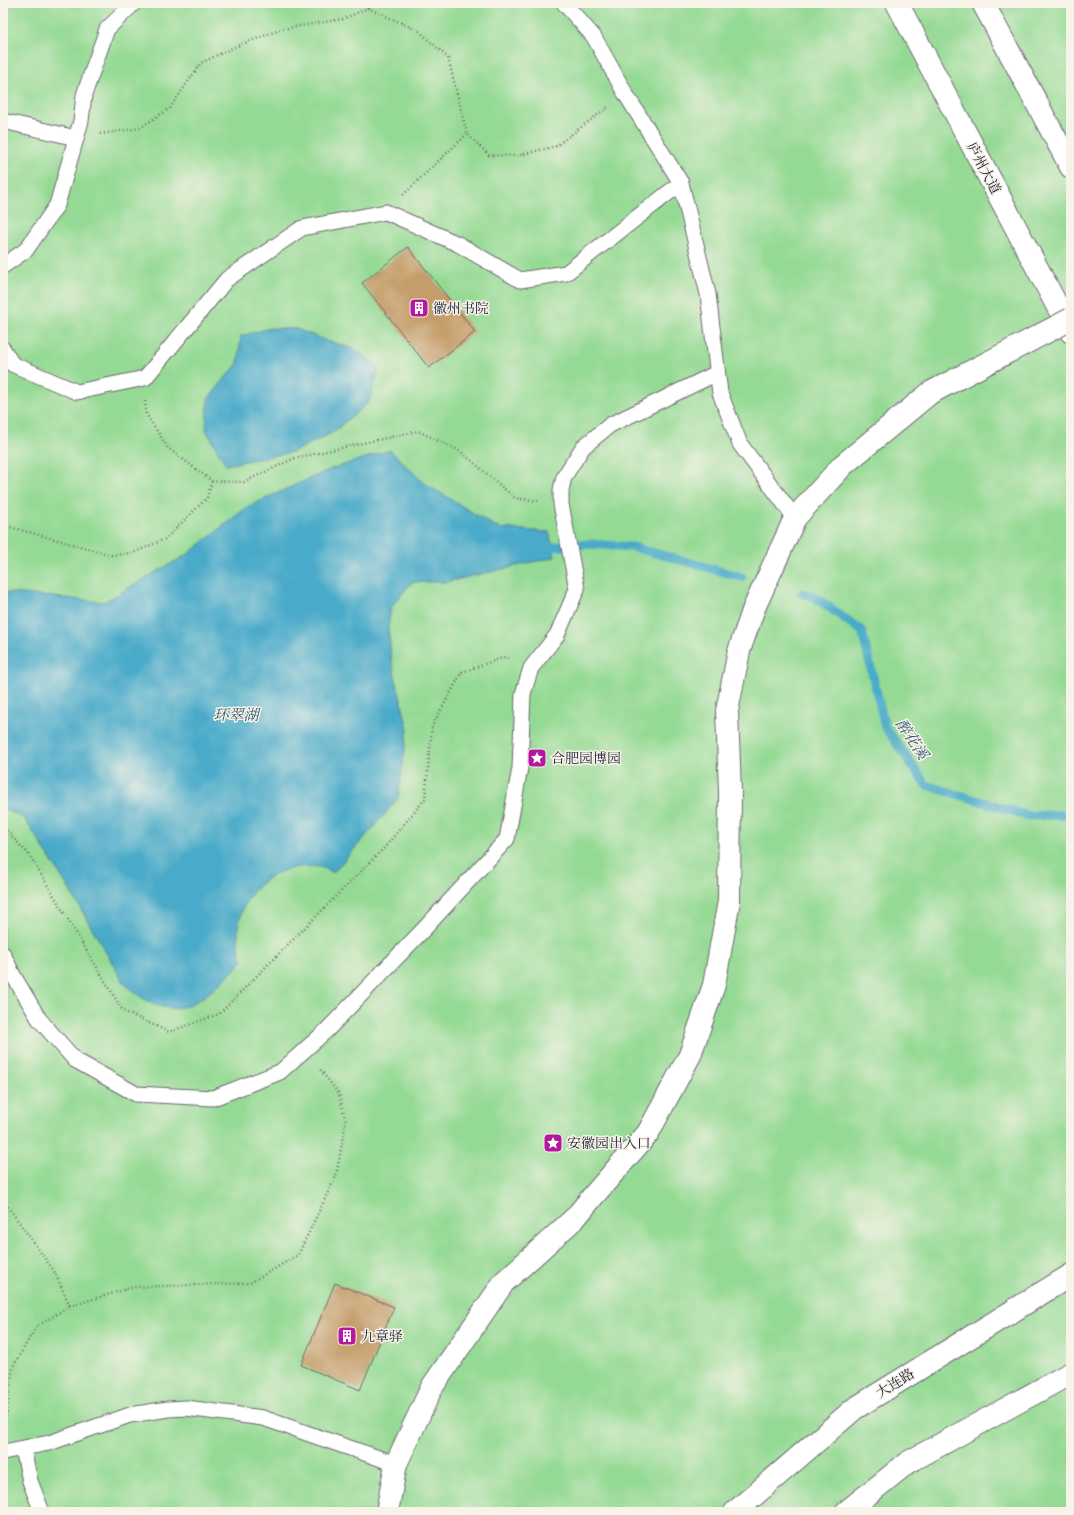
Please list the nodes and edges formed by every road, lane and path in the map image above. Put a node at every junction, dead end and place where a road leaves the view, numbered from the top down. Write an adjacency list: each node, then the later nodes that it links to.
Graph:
1 (134, 3): 10 (lane)
2 (367, 3): 6 (path)
3 (564, 3): 7 (lane)
4 (898, 3): 16 (street, 庐州大道)
5 (983, 3): 11 (street)
6 (368, 8): 9 (path); 10 (path)
7 (625, 93): 9 (path); 12 (lane)
8 (3, 121): 10 (lane)
9 (467, 134): 13 (path)
10 (76, 138): 14 (lane)
11 (1071, 167)
12 (681, 183): 13 (lane); 18 (lane)
13 (386, 212): 19 (lane)
14 (3, 266)
15 (1071, 319): 22 (street, bridge)
16 (1071, 332)
17 (3, 349): 19 (lane)
18 (717, 373): 21 (lane); 22 (lane)
19 (145, 378): 20 (path)
20 (212, 481): 21 (path); 23 (path)
21 (561, 497): 24 (lane)
22 (796, 518): 35 (street)
23 (3, 525)
24 (532, 668): 25 (path); 27 (lane)
25 (3, 829)
26 (3, 954): 27 (lane)
27 (305, 1050): 30 (path)
28 (3, 1200): 30 (path)
29 (1071, 1275): 38 (street, 大连路)
30 (70, 1306): 32 (path)
31 (1071, 1373): 39 (street)
32 (4, 1429)
33 (23, 1449): 34 (lane); 35 (lane); 36 (lane)
34 (3, 1452)
35 (396, 1464): 37 (street)
36 (42, 1512)
37 (386, 1512)
38 (735, 1512)
39 (846, 1512)

